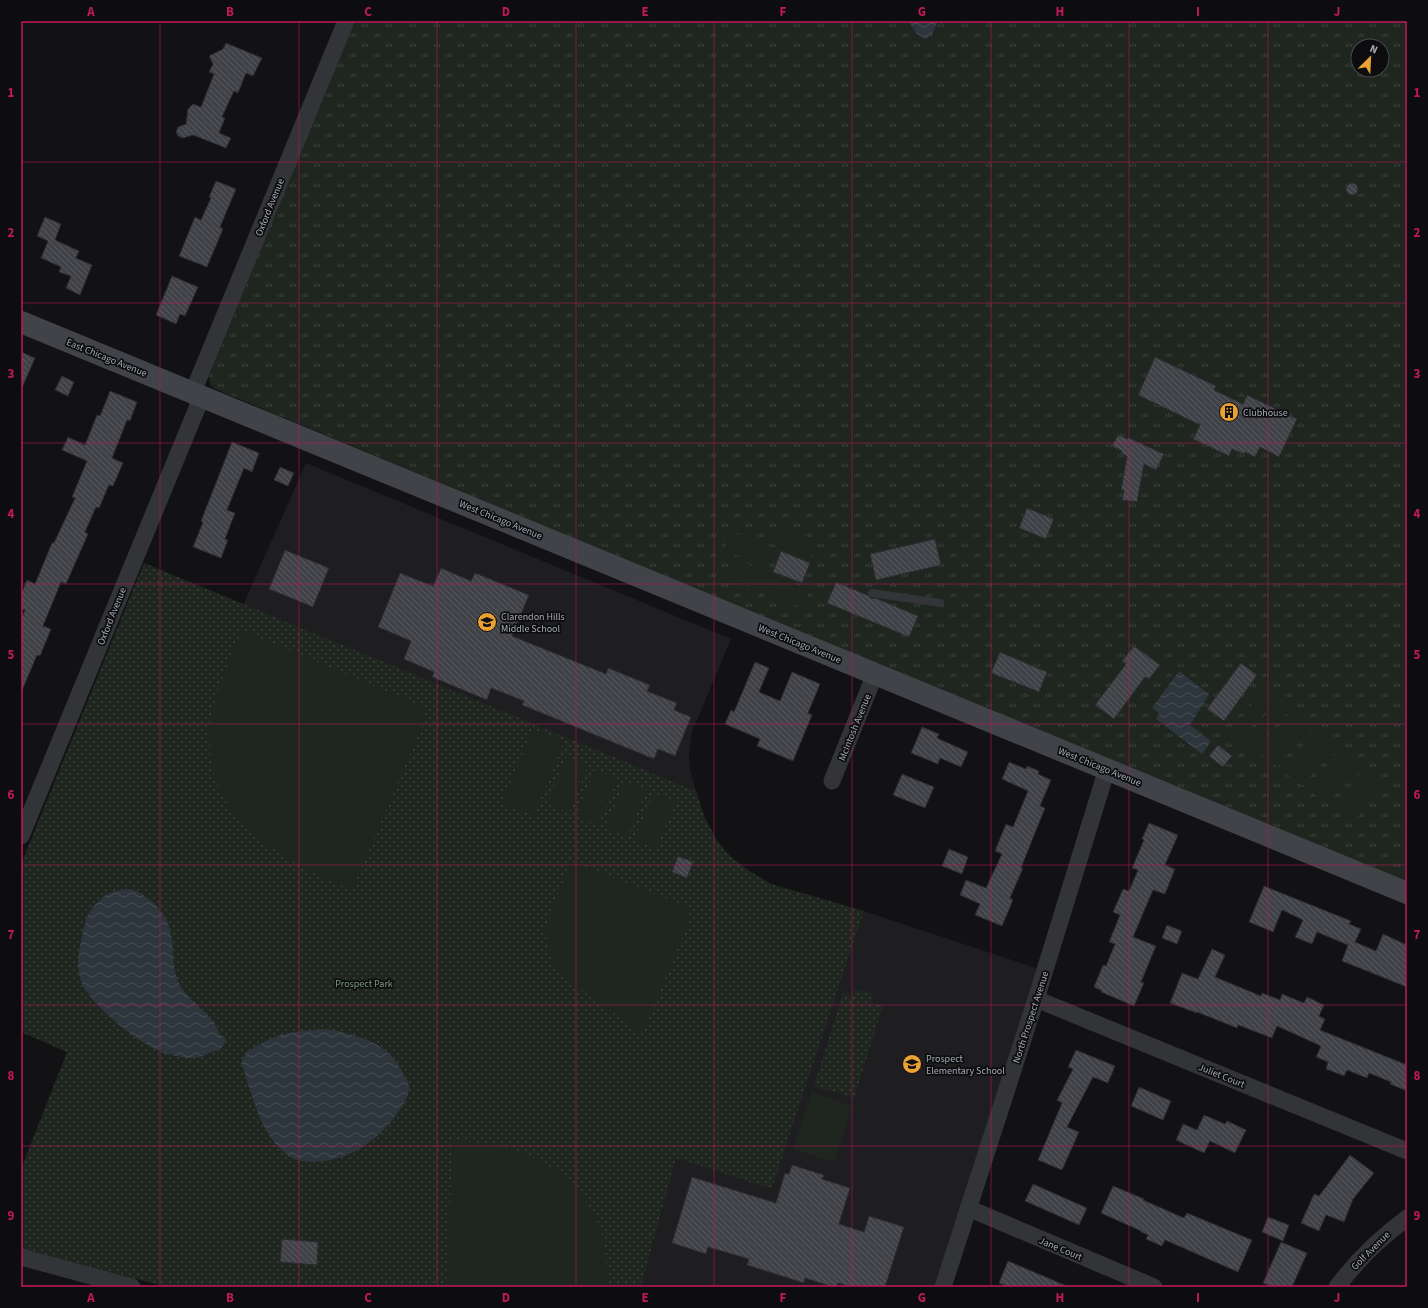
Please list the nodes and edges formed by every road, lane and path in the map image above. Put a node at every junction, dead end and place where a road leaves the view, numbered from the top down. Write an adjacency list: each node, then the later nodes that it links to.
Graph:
1 (346, 21): 3 (street, Oxford Avenue)
2 (21, 322): 3 (main road, East Chicago Avenue)
3 (197, 394): 6 (main road, West Chicago Avenue); 9 (street, Oxford Avenue)
4 (872, 593): 5 (lane)
5 (940, 603)
6 (875, 674): 7 (main road, West Chicago Avenue); 8 (street, McIntosh Avenue)
7 (1107, 769): 10 (main road, West Chicago Avenue); 11 (street, North Prospect Avenue)
8 (832, 781)
9 (21, 836)
10 (1407, 894)
11 (1036, 999): 12 (street, Juliet Court); 13 (street, North Prospect Avenue)
12 (1407, 1151)
13 (968, 1208): 18 (street, North Prospect Avenue); 19 (street, Jane Court)
14 (1407, 1218): 20 (street, Golf Avenue)
15 (21, 1256): 16 (street)
16 (94, 1282): 17 (street)
17 (132, 1287)
18 (943, 1287)
19 (1154, 1287)
20 (1337, 1287)

